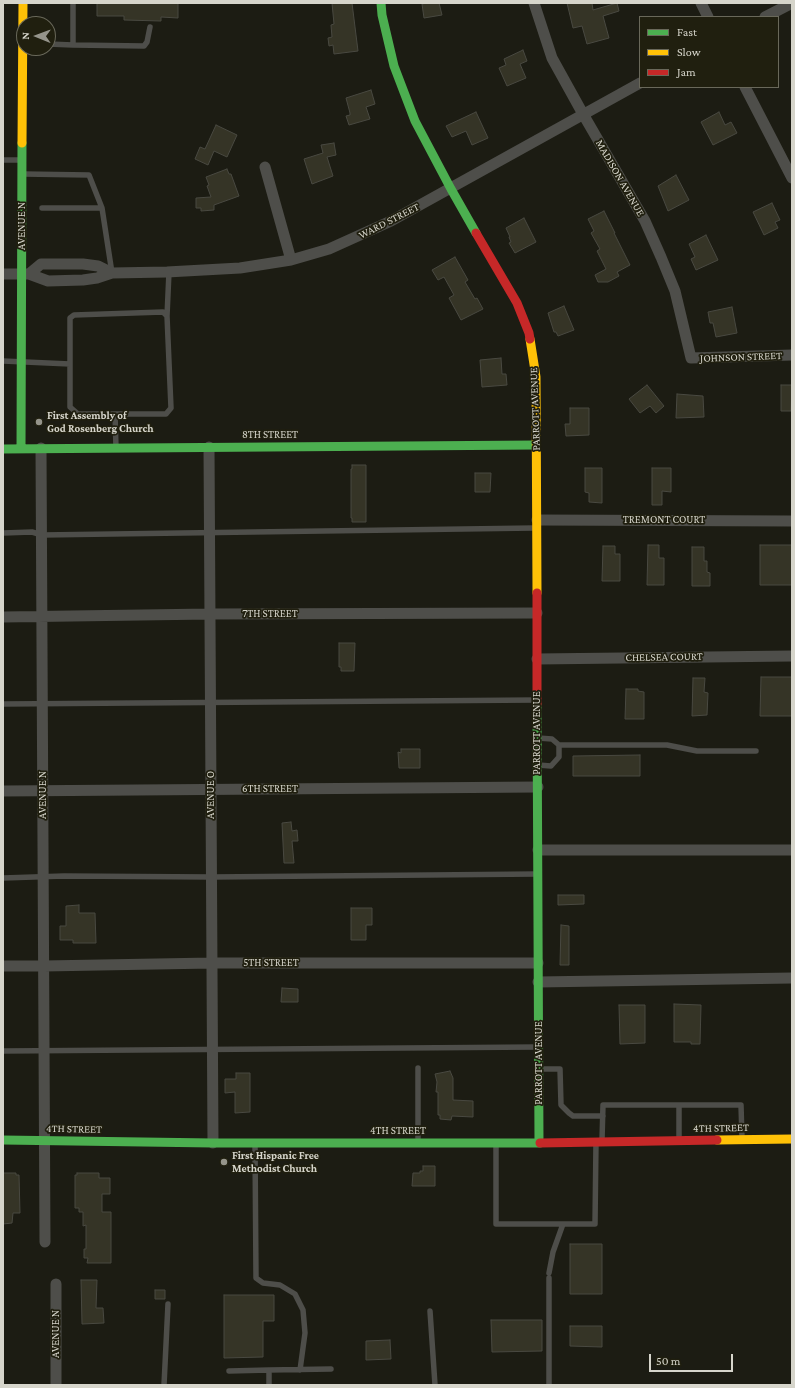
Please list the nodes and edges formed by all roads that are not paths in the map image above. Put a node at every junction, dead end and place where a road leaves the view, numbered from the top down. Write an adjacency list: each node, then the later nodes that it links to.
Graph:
1 (24, 3): 7 (street, AVENUE N)
2 (73, 3): 12 (lane)
3 (381, 3): 22 (street, PARROTT AVENUE)
4 (534, 3): 16 (street, MADISON AVENUE)
5 (701, 3): 8 (street)
6 (792, 3): 9 (street)
7 (24, 16)
8 (708, 16)
9 (766, 16)
10 (150, 27): 12 (lane)
11 (56, 44): 12 (lane)
12 (73, 45)
13 (24, 56): 18 (street, AVENUE N)
14 (639, 84): 16 (street, WARD STREET)
15 (746, 88): 21 (street)
16 (583, 114): 22 (street, WARD STREET); 32 (street, MADISON AVENUE)
17 (3, 160): 18 (lane)
18 (23, 160): 20 (street, AVENUE N)
19 (265, 167): 25 (street)
20 (22, 174): 24 (lane); 29 (street, AVENUE N)
21 (792, 178)
22 (451, 189): 25 (street, WARD STREET); 37 (street, PARROTT AVENUE)
23 (42, 208): 24 (lane)
24 (102, 208): 27 (lane)
25 (291, 260): 26 (street, WARD STREET)
26 (169, 272): 27 (street, WARD STREET); 30 (lane)
27 (112, 273): 29 (street, WARD STREET); 29 (street, WARD STREET)
28 (3, 274): 29 (street, WARD STREET)
29 (25, 274): 34 (street, AVENUE N)
30 (168, 316): 35 (lane); 36 (lane)
31 (792, 355): 32 (street, JOHNSON STREET)
32 (691, 358)
33 (3, 361): 34 (lane)
34 (21, 361): 35 (lane); 42 (street, AVENUE N)
35 (70, 364): 36 (lane)
36 (115, 414): 40 (lane)
37 (536, 445): 38 (street, 8TH STREET); 44 (street, PARROTT AVENUE)
38 (209, 447): 40 (street, 8TH STREET); 45 (street, AVENUE O)
39 (41, 448): 40 (street, 8TH STREET); 42 (street, 8TH STREET); 47 (street, AVENUE N)
40 (116, 448)
41 (3, 449): 42 (street, 8TH STREET)
42 (21, 449)
43 (792, 522): 44 (street, TREMONT COURT)
44 (537, 524): 45 (lane); 48 (street, PARROTT AVENUE)
45 (210, 532): 47 (lane); 49 (street, AVENUE O)
46 (3, 533): 47 (lane)
47 (42, 535): 50 (street, AVENUE N)
48 (537, 613): 49 (street, 7TH STREET); 53 (street, PARROTT AVENUE)
49 (210, 614): 50 (street, 7TH STREET); 55 (street, AVENUE O)
50 (42, 616): 51 (street, 7TH STREET); 57 (street, AVENUE N)
51 (3, 617)
52 (792, 656): 53 (street, CHELSEA COURT)
53 (537, 659): 54 (street, PARROTT AVENUE)
54 (537, 700): 55 (lane); 58 (street, PARROTT AVENUE)
55 (211, 703): 57 (lane); 64 (street, AVENUE O)
56 (3, 704): 57 (lane)
57 (43, 704): 63 (street, AVENUE N)
58 (538, 738): 59 (lane); 61 (street, PARROTT AVENUE)
59 (559, 745): 60 (lane); 61 (lane)
60 (756, 751)
61 (538, 766): 62 (street, PARROTT AVENUE)
62 (538, 787): 64 (street, 6TH STREET); 66 (street, PARROTT AVENUE)
63 (43, 790): 64 (street, 6TH STREET); 65 (street, 6TH STREET); 69 (street, AVENUE N)
64 (211, 790): 70 (street, AVENUE O)
65 (3, 791)
66 (538, 850): 67 (street); 68 (street, PARROTT AVENUE)
67 (792, 850)
68 (538, 874): 70 (lane); 73 (street, PARROTT AVENUE)
69 (44, 877): 70 (lane); 71 (lane); 75 (street, AVENUE N)
70 (212, 877): 72 (street, AVENUE O)
71 (3, 878)
72 (212, 963): 73 (street, 5TH STREET); 75 (street, 5TH STREET); 80 (street, AVENUE O)
73 (538, 963): 77 (street, PARROTT AVENUE)
74 (3, 966): 75 (street, 5TH STREET)
75 (44, 966): 79 (street, AVENUE N)
76 (792, 978): 77 (street)
77 (538, 982): 78 (street, PARROTT AVENUE)
78 (539, 1047): 80 (lane); 83 (street, PARROTT AVENUE)
79 (45, 1050): 80 (lane); 81 (lane); 89 (street, AVENUE N)
80 (213, 1050): 92 (street, AVENUE O)
81 (3, 1051)
82 (418, 1068): 94 (lane)
83 (539, 1069): 85 (lane); 96 (street, PARROTT AVENUE)
84 (679, 1105): 85 (lane); 88 (lane); 90 (lane)
85 (603, 1116): 91 (lane)
86 (792, 1139): 88 (street, 4TH STREET)
87 (3, 1140): 89 (street, 4TH STREET)
88 (742, 1140): 90 (street, 4TH STREET)
89 (45, 1141): 92 (street, 4TH STREET); 98 (street, AVENUE N)
90 (679, 1141): 91 (street, 4TH STREET)
91 (599, 1142): 96 (street, 4TH STREET); 97 (lane)
92 (213, 1143): 93 (street, 4TH STREET)
93 (254, 1143): 94 (street, 4TH STREET); 104 (lane)
94 (418, 1143): 95 (street, 4TH STREET)
95 (496, 1143): 96 (street, 4TH STREET); 97 (lane)
96 (539, 1143)
97 (563, 1224): 110 (lane)
98 (45, 1242)
99 (56, 1284): 106 (street, AVENUE N)
100 (168, 1304): 107 (lane)
101 (430, 1311): 109 (lane)
102 (331, 1369): 104 (lane)
103 (270, 1370): 104 (lane); 105 (lane); 108 (lane)
104 (300, 1370)
105 (229, 1371)
106 (56, 1385)
107 (164, 1385)
108 (269, 1385)
109 (435, 1385)
110 (549, 1385)

